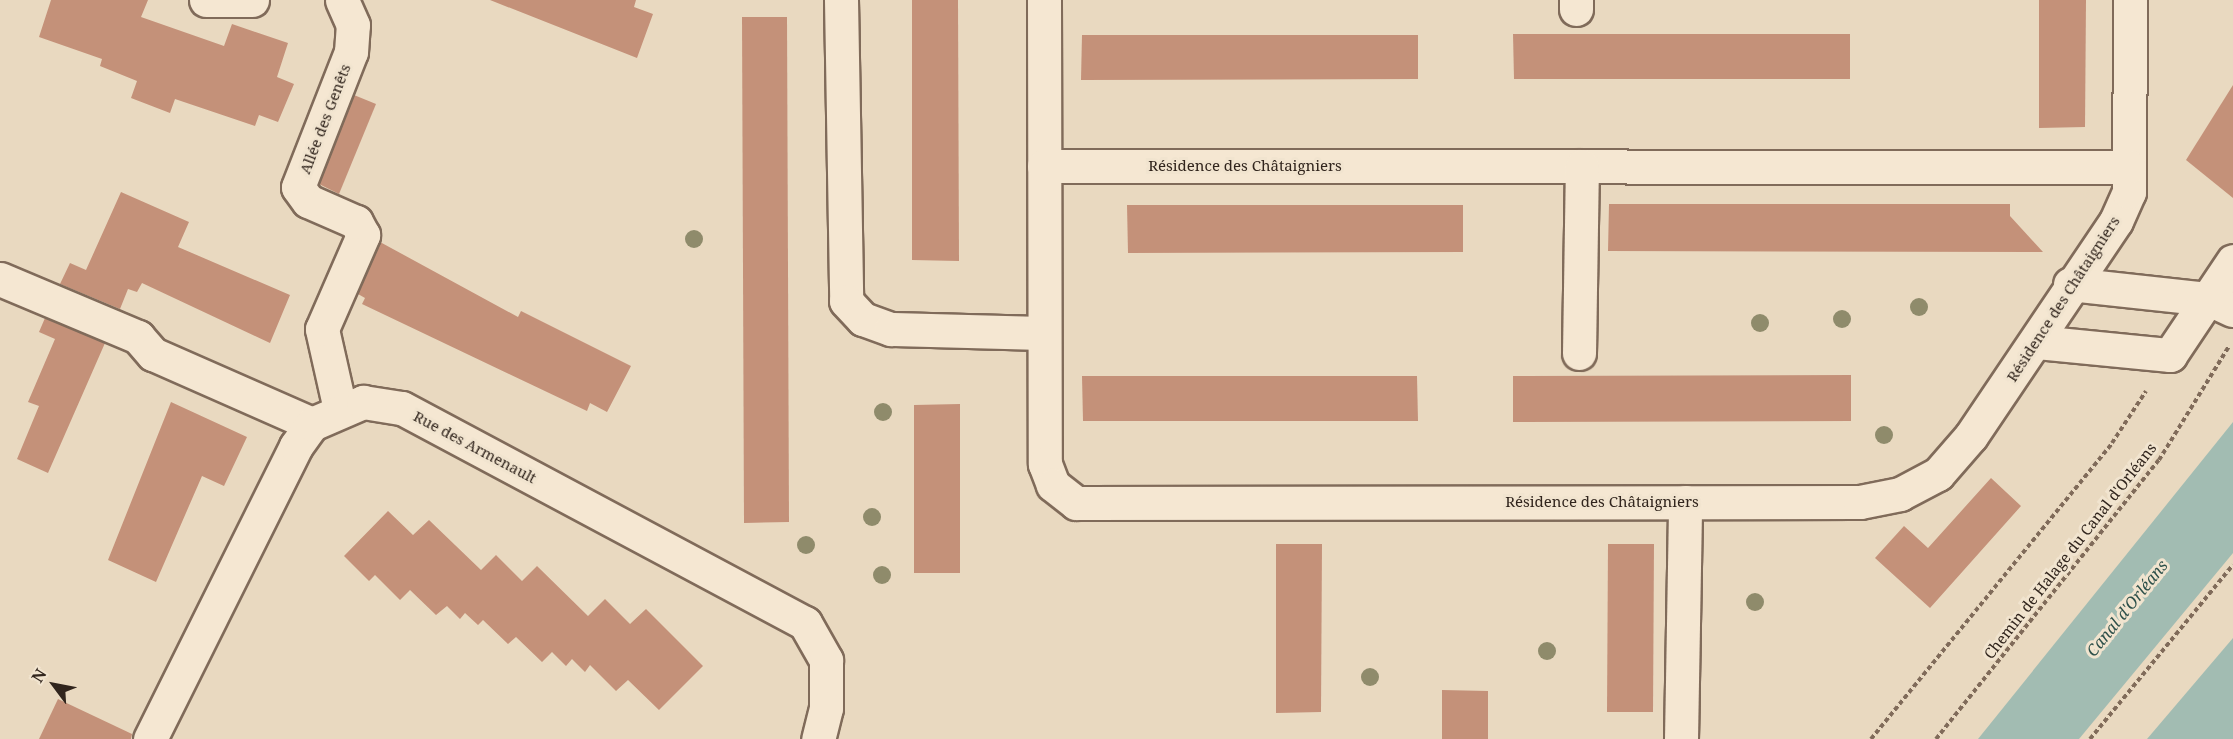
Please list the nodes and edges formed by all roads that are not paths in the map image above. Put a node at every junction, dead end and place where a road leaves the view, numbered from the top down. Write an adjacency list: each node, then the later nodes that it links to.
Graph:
1 (206, 0): 2 (street)
2 (252, 0)
3 (342, 0): 17 (street, Allée des Genêts)
4 (841, 0): 14 (street)
5 (1044, 0): 7 (street, Résidence des Châtaigniers)
6 (2130, 0): 9 (street, Résidence des Châtaigniers)
7 (1044, 166): 8 (street, Résidence des Châtaigniers); 14 (street, Résidence des Châtaigniers)
8 (1582, 166): 9 (street, Résidence des Châtaigniers); 16 (street)
9 (2129, 167): 12 (street, Résidence des Châtaigniers)
10 (2233, 261): 13 (street)
11 (0, 279): 17 (street)
12 (2070, 284): 13 (street); 15 (street, Résidence des Châtaigniers)
13 (2221, 304): 15 (street)
14 (1044, 333): 18 (street, Résidence des Châtaigniers)
15 (2037, 342): 18 (street, Résidence des Châtaigniers)
16 (1579, 353)
17 (326, 417): 19 (street); 20 (street, Rue des Armenault)
18 (1685, 502): 21 (street)
19 (150, 739)
20 (818, 739)
21 (1681, 739)

